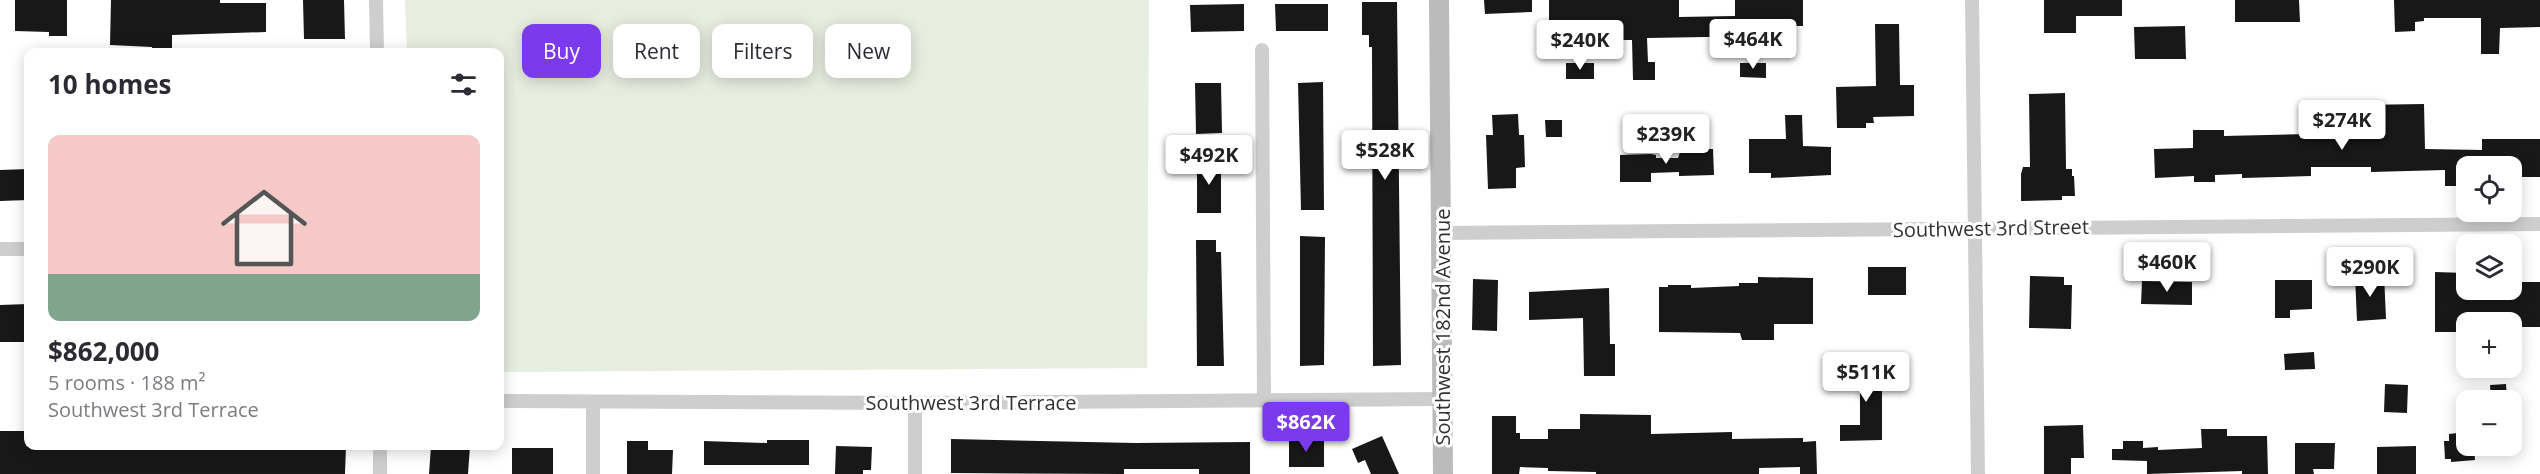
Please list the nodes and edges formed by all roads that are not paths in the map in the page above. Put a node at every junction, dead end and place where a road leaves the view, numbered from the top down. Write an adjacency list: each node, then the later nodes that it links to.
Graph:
1 (376, 0): 4 (street)
2 (1439, 0): 8 (street, Southwest 182nd Avenue)
3 (1972, 0): 7 (street)
4 (377, 48)
5 (1262, 50): 12 (street)
6 (2540, 224): 7 (street, Southwest 3rd Street)
7 (1976, 228): 8 (street, Southwest 3rd Street); 21 (street)
8 (1441, 233): 11 (street, Southwest 182nd Avenue)
9 (0, 249): 10 (street)
10 (24, 249)
11 (1443, 399): 12 (street, Southwest 3rd Terrace); 20 (street, Southwest 182nd Avenue)
12 (1264, 400): 15 (street, Southwest 3rd Terrace)
13 (504, 402): 14 (street, Southwest 3rd Terrace)
14 (593, 402): 15 (street, Southwest 3rd Terrace); 18 (street)
15 (915, 403): 19 (street)
16 (380, 450): 17 (street)
17 (380, 474)
18 (593, 474)
19 (915, 474)
20 (1443, 474)
21 (1978, 474)

